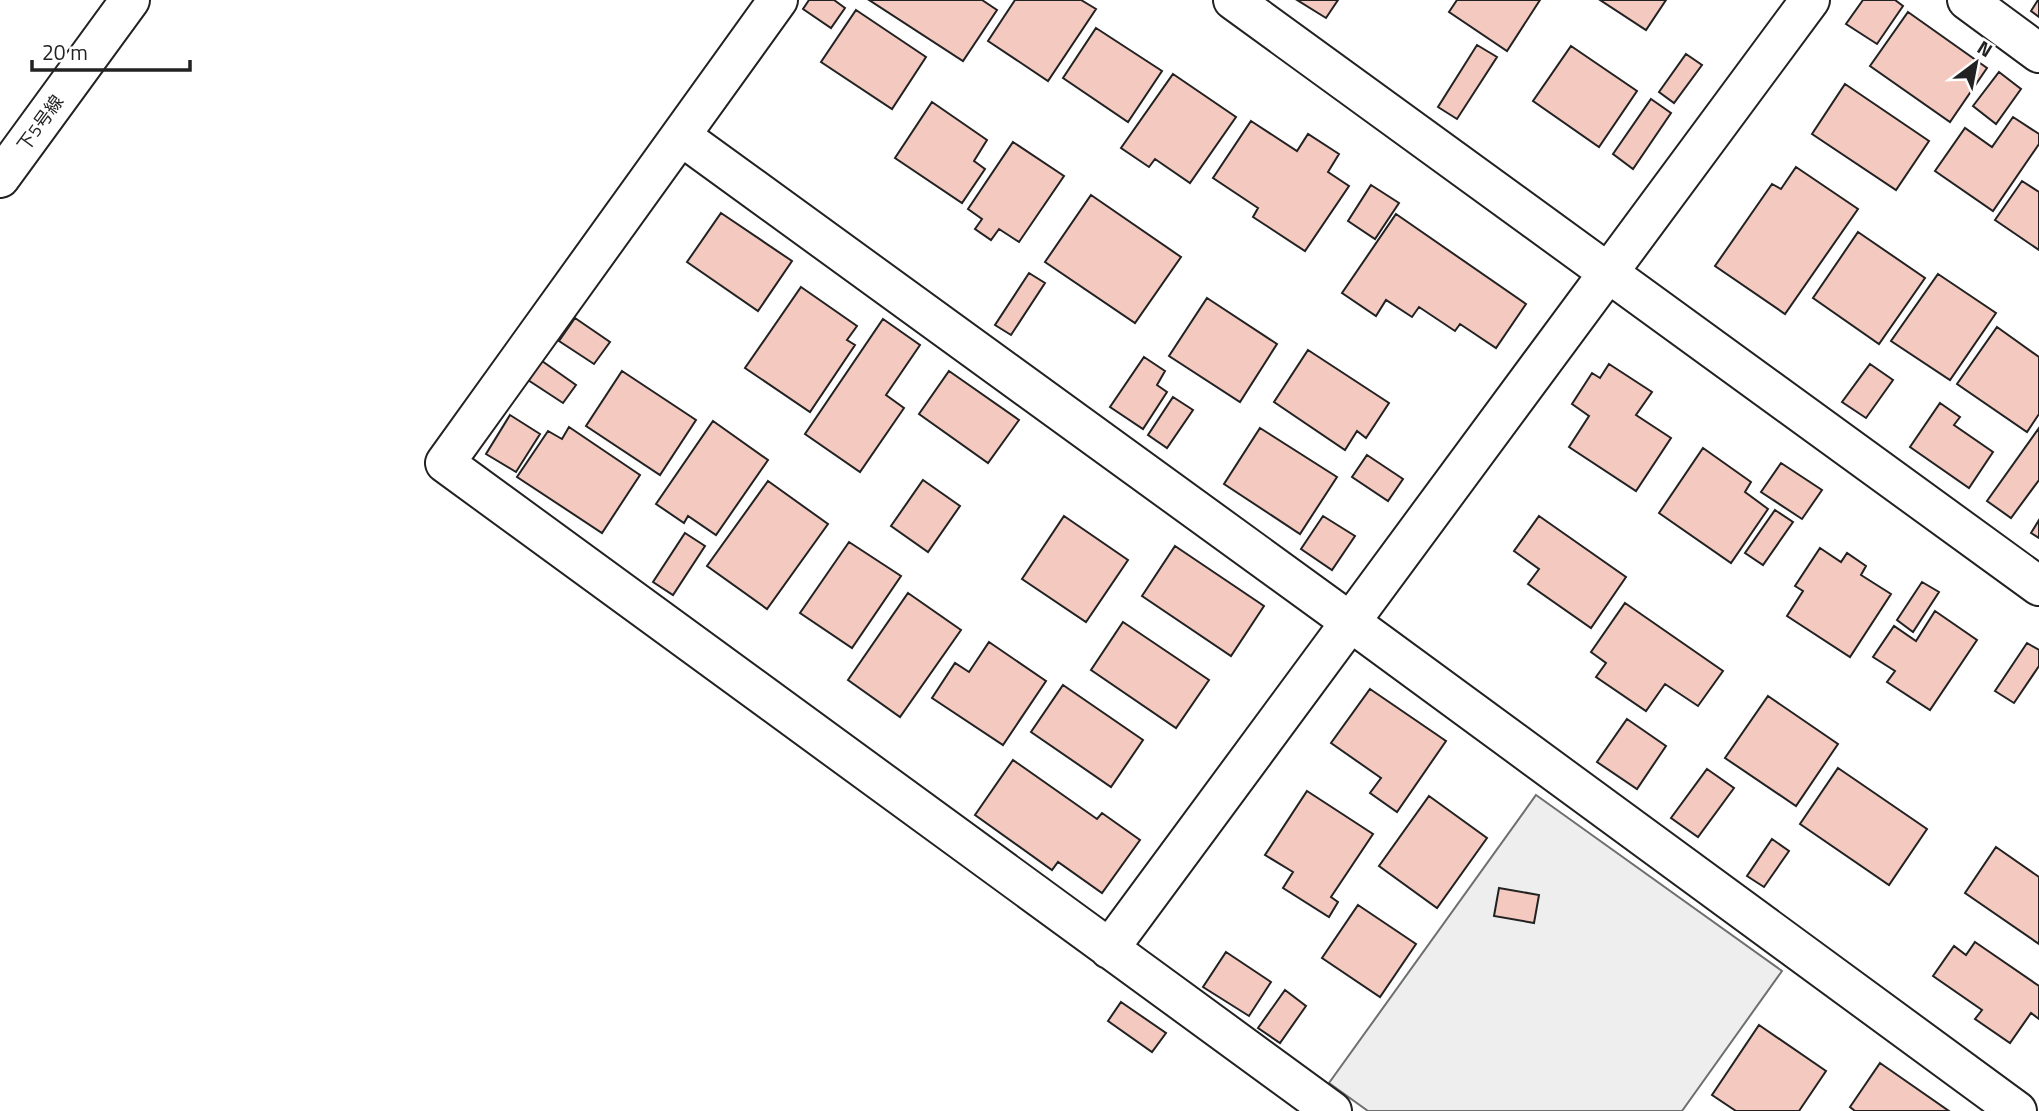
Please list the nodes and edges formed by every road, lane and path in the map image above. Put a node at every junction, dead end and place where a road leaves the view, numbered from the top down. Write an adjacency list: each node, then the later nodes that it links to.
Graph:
1 (778, 0): 7 (street)
2 (1233, 0): 9 (street)
3 (1810, 0): 9 (street)
4 (1967, 0): 6 (street)
5 (119, 4): 8 (street, 下5号線)
6 (2039, 53)
7 (681, 136): 11 (street); 12 (street)
8 (0, 178)
9 (1610, 273): 10 (street); 11 (street)
10 (2039, 586)
11 (1349, 621): 12 (street); 14 (street)
12 (1110, 949): 13 (street)
13 (1332, 1111)
14 (2017, 1111)

